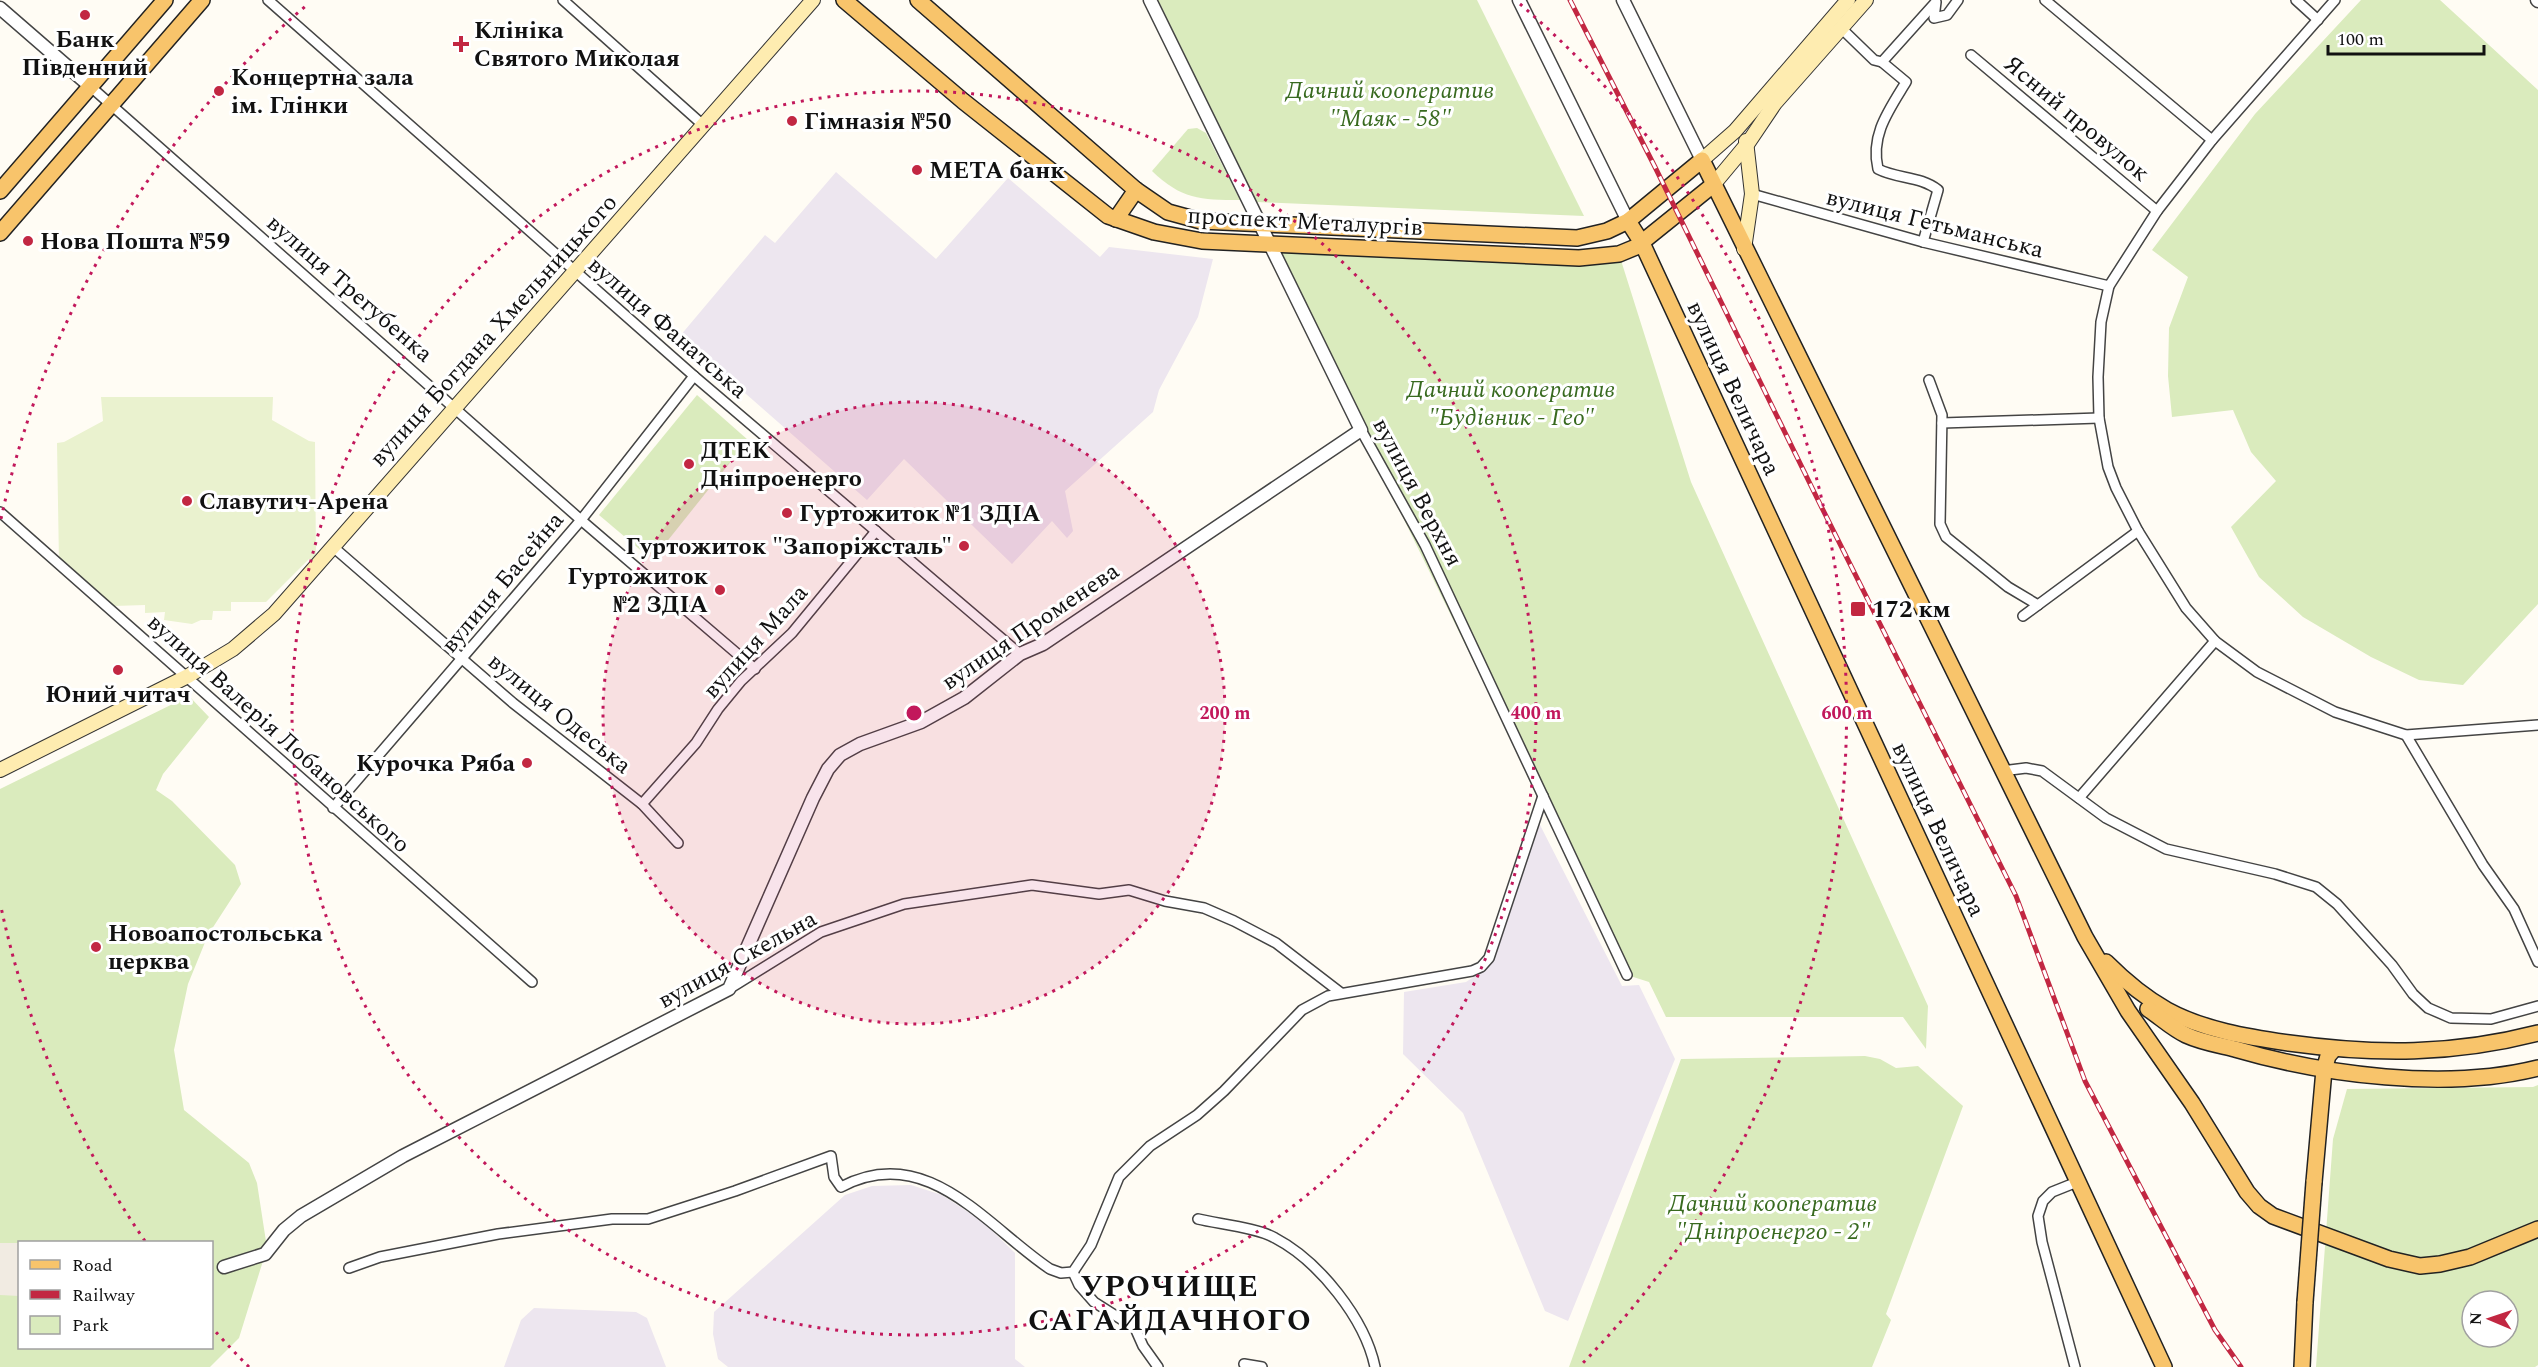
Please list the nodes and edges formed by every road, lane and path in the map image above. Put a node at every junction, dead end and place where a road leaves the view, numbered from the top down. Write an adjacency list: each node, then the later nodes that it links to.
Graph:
1 (165, 0): 23 (main road)
2 (202, 0): 24 (main road)
3 (268, 0): 43 (street, вулиця Фанатська)
4 (563, 0): 25 (street)
5 (813, 0): 25 (main road, вулиця Богдана Хмельницького)
6 (844, 0): 35 (main road, проспект Металургів)
7 (918, 0): 31 (main road, проспект Металургів)
8 (1150, 0): 37 (street, вулиця Верхня)
9 (1519, 0): 36 (street)
10 (1623, 0): 29 (street)
11 (1848, 0): 26 (main road)
12 (1866, 0): 20 (main road)
13 (1958, 0): 17 (street)
14 (2045, 0): 27 (street)
15 (2296, 0): 19 (street)
16 (2335, 0): 19 (street)
17 (1937, 1): 22 (street)
18 (0, 8): 23 (street, вулиця Трегубенка)
19 (2318, 20): 27 (street)
20 (1841, 28): 22 (street); 28 (main road)
21 (1971, 55): 34 (street, Ясний провулок)
22 (1882, 62): 39 (street)
23 (91, 87): 24 (street, вулиця Трегубенка); 32 (main road)
24 (113, 104): 38 (main road); 47 (street, вулиця Трегубенка)
25 (703, 125): 43 (main road, вулиця Богдана Хмельницького)
26 (1735, 130): 28 (main road); 29 (main road)
27 (2212, 140): 34 (street)
28 (1748, 143): 30 (main road); 33 (main road)
29 (1702, 160): 30 (main road); 36 (main road, проспект Металургів)
30 (1713, 185): 40 (main road, проспект Металургів); 42 (main road)
31 (1136, 190): 35 (main road); 37 (main road, проспект Металургів)
32 (0, 191)
33 (1752, 194): 39 (street, вулиця Гетьманська); 42 (main road)
34 (2157, 211): 44 (street)
35 (1116, 219): 41 (main road, проспект Металургів)
36 (1628, 221): 37 (main road, проспект Металургів); 40 (main road, вулиця Величара)
37 (1258, 223): 41 (street, вулиця Верхня)
38 (0, 233)
39 (1923, 242): 44 (street, вулиця Гетьманська)
40 (1642, 243): 41 (main road, проспект Металургів); 84 (main road, вулиця Величара)
41 (1269, 244): 50 (street, вулиця Верхня)
42 (1744, 249): 66 (main road)
43 (575, 270): 45 (street, вулиця Фанатська); 47 (main road, вулиця Богдана Хмельницького)
44 (2109, 286): 48 (street)
45 (694, 376): 52 (street, вулиця Басейна); 53 (street, вулиця Фанатська)
46 (1929, 380): 49 (street)
47 (454, 407): 52 (street, вулиця Трегубенка); 55 (main road, вулиця Богдана Хмельницького)
48 (2099, 418): 49 (street); 54 (street)
49 (1942, 423): 56 (street)
50 (1361, 430): 59 (street, вулиця Променева); 67 (street, вулиця Верхня)
51 (0, 512): 62 (street, вулиця Валерія Лобановського)
52 (580, 520): 60 (street, вулиця Басейна); 61 (street, вулиця Трегубенка)
53 (876, 531): 59 (street, вулиця Фанатська); 61 (street, вулиця Мала)
54 (2138, 531): 56 (street); 58 (street)
55 (332, 546): 60 (street, вулиця Одеська); 62 (main road, вулиця Богдана Хмельницького)
56 (2038, 605): 57 (street)
57 (2023, 615)
58 (2215, 641): 64 (street); 68 (street)
59 (1020, 654): 77 (street, вулиця Променева)
60 (462, 659): 69 (street, вулиця Одеська); 70 (street, вулиця Басейна)
61 (755, 669): 69 (street, вулиця Мала)
62 (188, 676): 65 (main road, вулиця Богдана Хмельницького); 70 (street, вулиця Валерія Лобановського)
63 (2538, 725): 64 (street)
64 (2406, 735): 73 (street)
65 (0, 770)
66 (2002, 771): 68 (street); 72 (main road)
67 (1543, 796): 75 (street, вулиця Верхня); 78 (street)
68 (2079, 798): 79 (street)
69 (642, 804): 71 (street, вулиця Одеська)
70 (333, 808): 76 (street, вулиця Валерія Лобановського)
71 (678, 843)
72 (2085, 937): 74 (main road); 86 (main road)
73 (2538, 962)
74 (2115, 971): 81 (main road); 83 (main road)
75 (1627, 975)
76 (532, 982)
77 (729, 989): 78 (street, вулиця Скельна); 87 (street, вулиця Скельна)
78 (1341, 993): 89 (street)
79 (2538, 1006)
80 (2538, 1033): 81 (main road)
81 (2334, 1049): 83 (main road)
82 (2538, 1068): 83 (main road)
83 (2324, 1070): 96 (main road, bridge)
84 (2077, 1182): 94 (street); 95 (main road, вулиця Величара)
85 (1198, 1218): 93 (street)
86 (2538, 1230)
87 (224, 1267)
88 (349, 1268): 89 (street)
89 (1073, 1272): 91 (street)
90 (1244, 1364): 92 (street)
91 (1158, 1367)
92 (1262, 1367)
93 (1375, 1367)
94 (2075, 1367)
95 (2164, 1367)
96 (2302, 1367)

